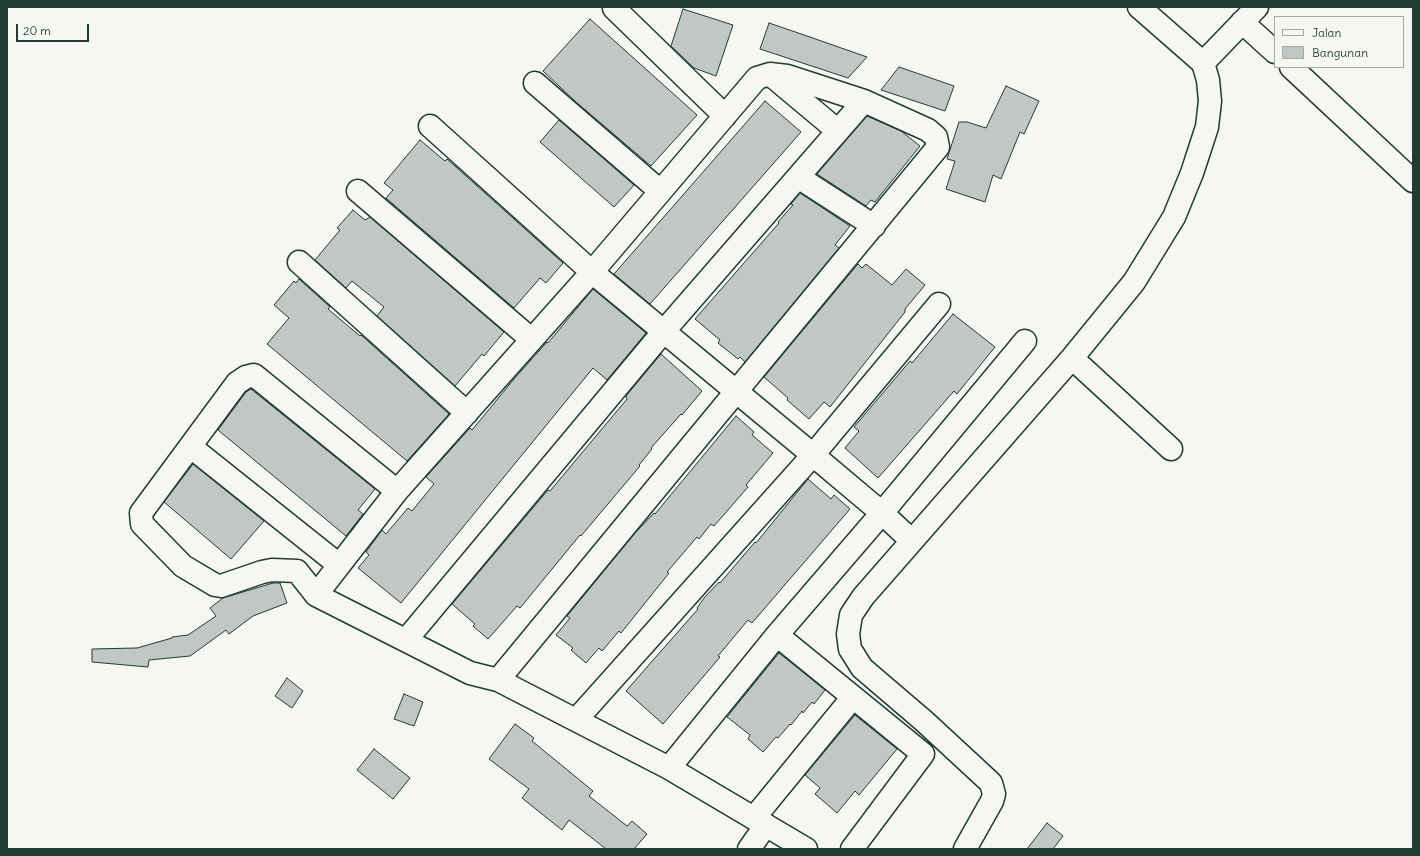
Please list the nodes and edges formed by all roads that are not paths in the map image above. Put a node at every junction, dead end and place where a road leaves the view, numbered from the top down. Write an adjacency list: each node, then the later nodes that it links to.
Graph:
1 (1139, 7): 5 (street)
2 (614, 8): 10 (street)
3 (1250, 14): 4 (street); 5 (street)
4 (1274, 50)
5 (1203, 63): 24 (street)
6 (1292, 68): 14 (street)
7 (770, 74): 9 (street); 10 (street); 12 (street)
8 (535, 83): 16 (street)
9 (864, 101): 12 (street); 17 (street)
10 (725, 116): 16 (street)
11 (430, 126): 19 (street)
12 (838, 131): 13 (street)
13 (798, 177): 17 (street); 21 (street)
14 (1413, 181)
15 (358, 191): 22 (street)
16 (660, 191): 19 (street)
17 (874, 226): 25 (street)
18 (300, 262): 26 (street)
19 (592, 272): 21 (street); 22 (street)
20 (939, 304): 29 (street)
21 (664, 331): 25 (street); 36 (street)
22 (531, 339): 26 (street)
23 (1025, 341): 31 (street)
24 (1072, 358): 28 (street); 32 (street)
25 (737, 392): 29 (street); 37 (street)
26 (467, 413): 30 (street)
27 (191, 447): 30 (street); 33 (street); 34 (street)
28 (1171, 449)
29 (814, 455): 31 (street); 39 (street)
30 (397, 491): 33 (street)
31 (882, 513): 32 (street); 35 (street)
32 (912, 541): 40 (street)
33 (339, 565): 34 (street)
34 (316, 595): 36 (street)
35 (777, 635): 38 (street); 42 (street)
36 (406, 640): 37 (street)
37 (498, 680): 39 (street)
38 (853, 697): 41 (street); 43 (street)
39 (576, 720): 42 (street)
40 (924, 722): 41 (street); 47 (street)
41 (923, 754): 46 (street)
42 (669, 768): 43 (street)
43 (760, 822): 44 (street); 45 (street)
44 (748, 849)
45 (806, 849)
46 (852, 849)
47 (965, 849)

